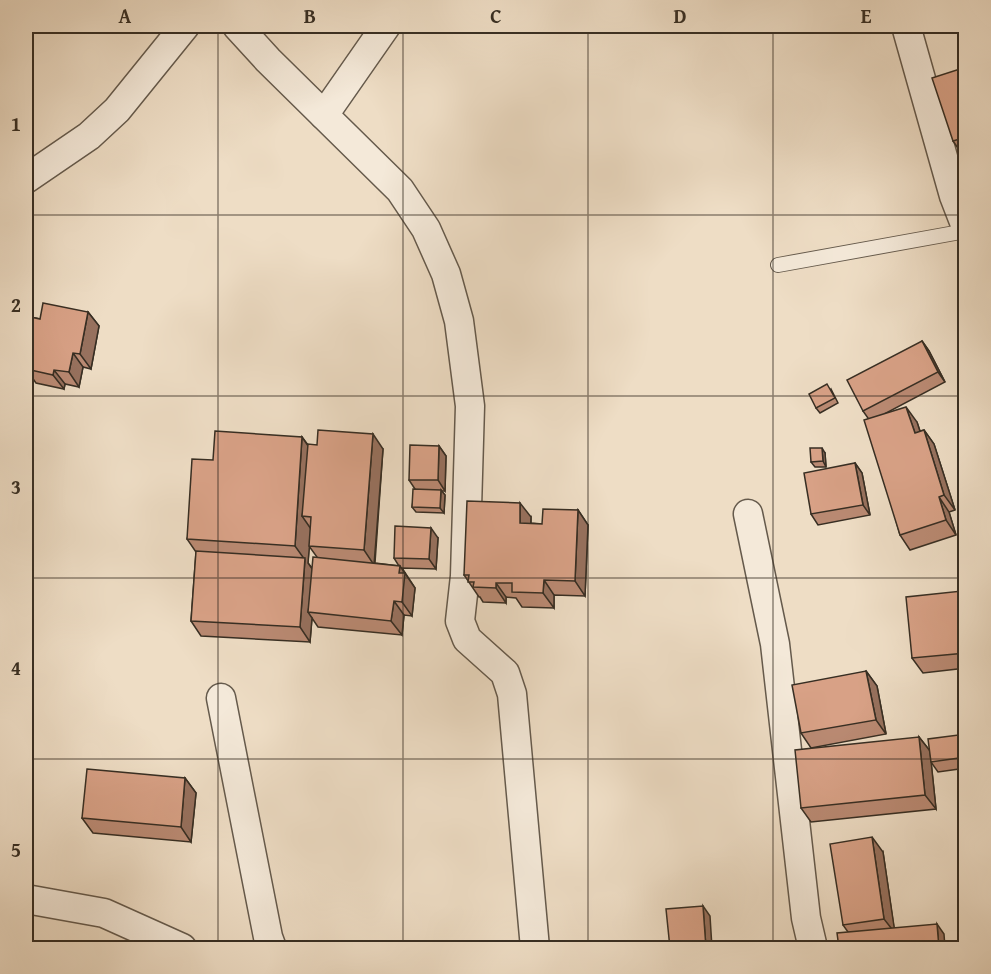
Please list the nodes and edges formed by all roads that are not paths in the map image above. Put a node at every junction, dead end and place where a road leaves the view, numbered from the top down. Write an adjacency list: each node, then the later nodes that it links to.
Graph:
1 (185, 26): 6 (street)
2 (237, 26): 5 (street)
3 (386, 26): 5 (street)
4 (906, 26): 7 (street)
5 (324, 115): 14 (street)
6 (26, 179)
7 (966, 229): 8 (lane)
8 (778, 265)
9 (748, 514): 15 (street)
10 (221, 698): 13 (street)
11 (26, 898): 12 (street)
12 (182, 948)
13 (272, 948)
14 (535, 948)
15 (813, 948)

